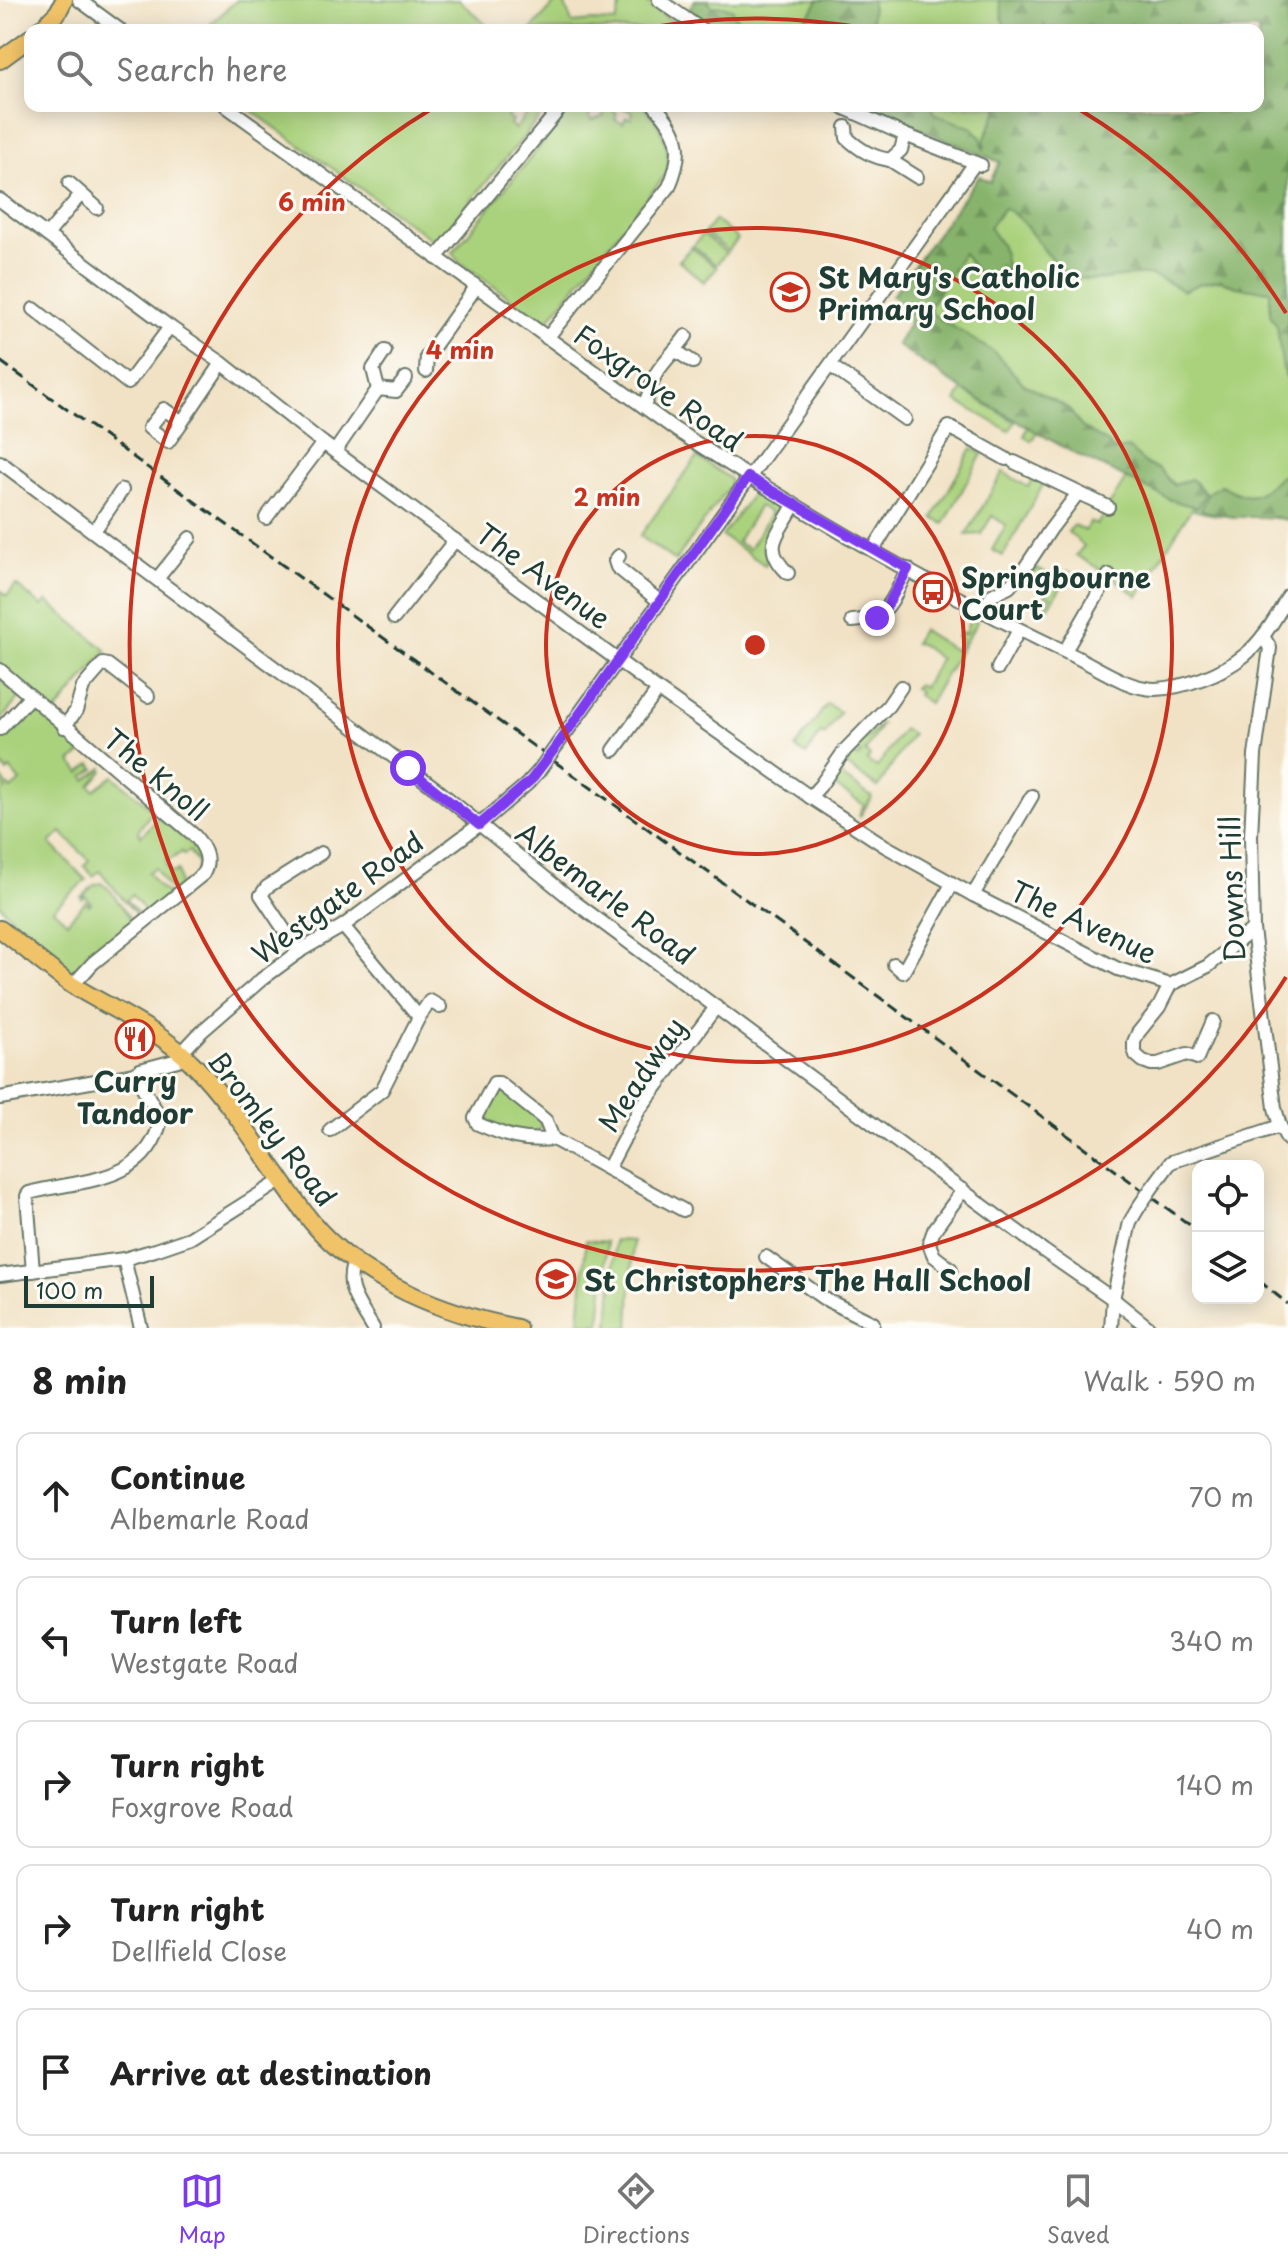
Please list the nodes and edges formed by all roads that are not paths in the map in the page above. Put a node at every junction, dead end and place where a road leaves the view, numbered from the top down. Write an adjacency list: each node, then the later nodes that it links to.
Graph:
1 (64, 0): 4 (main road)
2 (79, 0): 5 (street)
3 (659, 0): 6 (street)
4 (46, 24)
5 (112, 24)
6 (693, 24)
7 (24, 42): 8 (main road)
8 (0, 60)
9 (234, 112): 22 (street, Foxgrove Road)
10 (557, 112): 22 (street)
11 (661, 112): 27 (street)
12 (853, 112): 14 (street)
13 (846, 127): 15 (street)
14 (905, 135): 15 (street); 32 (street, Westgate Road)
15 (890, 160): 16 (street)
16 (917, 177)
17 (69, 183): 18 (street)
18 (81, 194): 20 (street); 21 (street)
19 (0, 200): 21 (street, The Avenue)
20 (97, 208)
21 (47, 235): 25 (street, The Avenue)
22 (436, 258): 23 (street, Foxgrove Road)
23 (476, 287): 27 (street, Foxgrove Road); 33 (street)
24 (34, 309): 25 (street)
25 (170, 327): 31 (street, The Avenue)
26 (686, 336): 29 (street)
27 (547, 338): 36 (street, Foxgrove Road)
28 (385, 351): 35 (street)
29 (676, 351): 30 (street); 36 (street)
30 (693, 362)
31 (222, 363): 38 (street); 39 (street, The Avenue)
32 (831, 366): 37 (street); 42 (street, Westgate Road)
33 (426, 371)
34 (406, 378): 35 (street)
35 (378, 389): 40 (street)
36 (643, 406): 42 (street, Foxgrove Road)
37 (905, 419)
38 (182, 422)
39 (323, 443): 40 (street, The Avenue); 47 (street)
40 (336, 450): 50 (street, The Avenue)
41 (0, 462): 48 (street, Albemarle Road)
42 (748, 477): 45 (street, Foxgrove Road); 58 (street, Westgate Road)
43 (122, 490): 48 (street)
44 (1078, 493): 46 (street); 51 (street); 59 (street)
45 (794, 505): 51 (street, Foxgrove Road); 54 (street)
46 (1108, 507)
47 (266, 518)
48 (94, 531): 56 (street, Albemarle Road)
49 (190, 538): 56 (street)
50 (455, 540): 60 (street); 65 (street, The Avenue)
51 (873, 550): 53 (street, Foxgrove Road)
52 (619, 556): 58 (street)
53 (908, 569): 59 (street, Foxgrove Road); 61 (street)
54 (788, 573)
55 (1109, 575): 64 (street)
56 (157, 579): 77 (street, Albemarle Road)
57 (1288, 596): 63 (street, Foxgrove Road)
58 (659, 601): 65 (street, Westgate Road)
59 (983, 612): 62 (street, Foxgrove Road)
60 (394, 618)
61 (852, 621)
62 (1019, 630): 64 (street, Foxgrove Road); 66 (street)
63 (1263, 636): 64 (street, Foxgrove Road); 83 (street, Downs Hill)
64 (1065, 651)
65 (618, 659): 69 (street, The Avenue); 77 (street, Westgate Road, bridge)
66 (998, 668)
67 (0, 670): 71 (street, The Knoll)
68 (901, 687): 76 (street)
69 (658, 690): 74 (street); 76 (street, The Avenue)
70 (148, 696): 72 (street)
71 (30, 697): 72 (street, The Knoll); 73 (street)
72 (64, 727): 86 (street, The Knoll)
73 (0, 729)
74 (614, 750)
75 (1032, 796): 80 (street)
76 (810, 797): 79 (street, The Avenue)
77 (479, 825): 81 (street, Westgate Road); 89 (street, Albemarle Road)
78 (321, 853): 84 (street)
79 (952, 884): 80 (street, The Avenue); 85 (street)
80 (973, 895): 87 (street, The Avenue)
81 (343, 926): 84 (street, Westgate Road); 90 (street)
82 (0, 929): 86 (main road, Bromley Road)
83 (1253, 929): 87 (street, The Avenue); 95 (street, Downs Hill)
84 (299, 952): 92 (street, Westgate Road)
85 (894, 964)
86 (73, 985): 92 (main road, Bromley Road)
87 (1170, 985): 91 (street)
88 (440, 1007): 90 (street)
89 (716, 1007): 99 (street, Meadway); 101 (street, Albemarle Road)
90 (419, 1017): 96 (street)
91 (1213, 1021)
92 (182, 1055): 93 (street); 100 (main road, Bromley Road)
93 (135, 1074): 94 (street); 107 (street)
94 (0, 1098)
95 (1280, 1126): 98 (street, Downs Hill); 109 (street, bridge)
96 (330, 1130)
97 (553, 1139): 97 (street); 99 (street)
98 (1288, 1140)
99 (608, 1169): 102 (street)
100 (282, 1180): 104 (street); 105 (main road, Bromley Road)
101 (963, 1190): 106 (street); 109 (street, Albemarle Road)
102 (683, 1210)
103 (766, 1257): 113 (street)
104 (124, 1259): 107 (street); 110 (street)
105 (355, 1260): 111 (street); 112 (main road, Bromley Road)
106 (951, 1269)
107 (33, 1271): 108 (street)
108 (0, 1275)
109 (1113, 1299): 114 (street); 115 (street, Albemarle Road)
110 (141, 1328)
111 (373, 1328)
112 (518, 1328)
113 (871, 1328)
114 (1111, 1328)
115 (1149, 1328)

